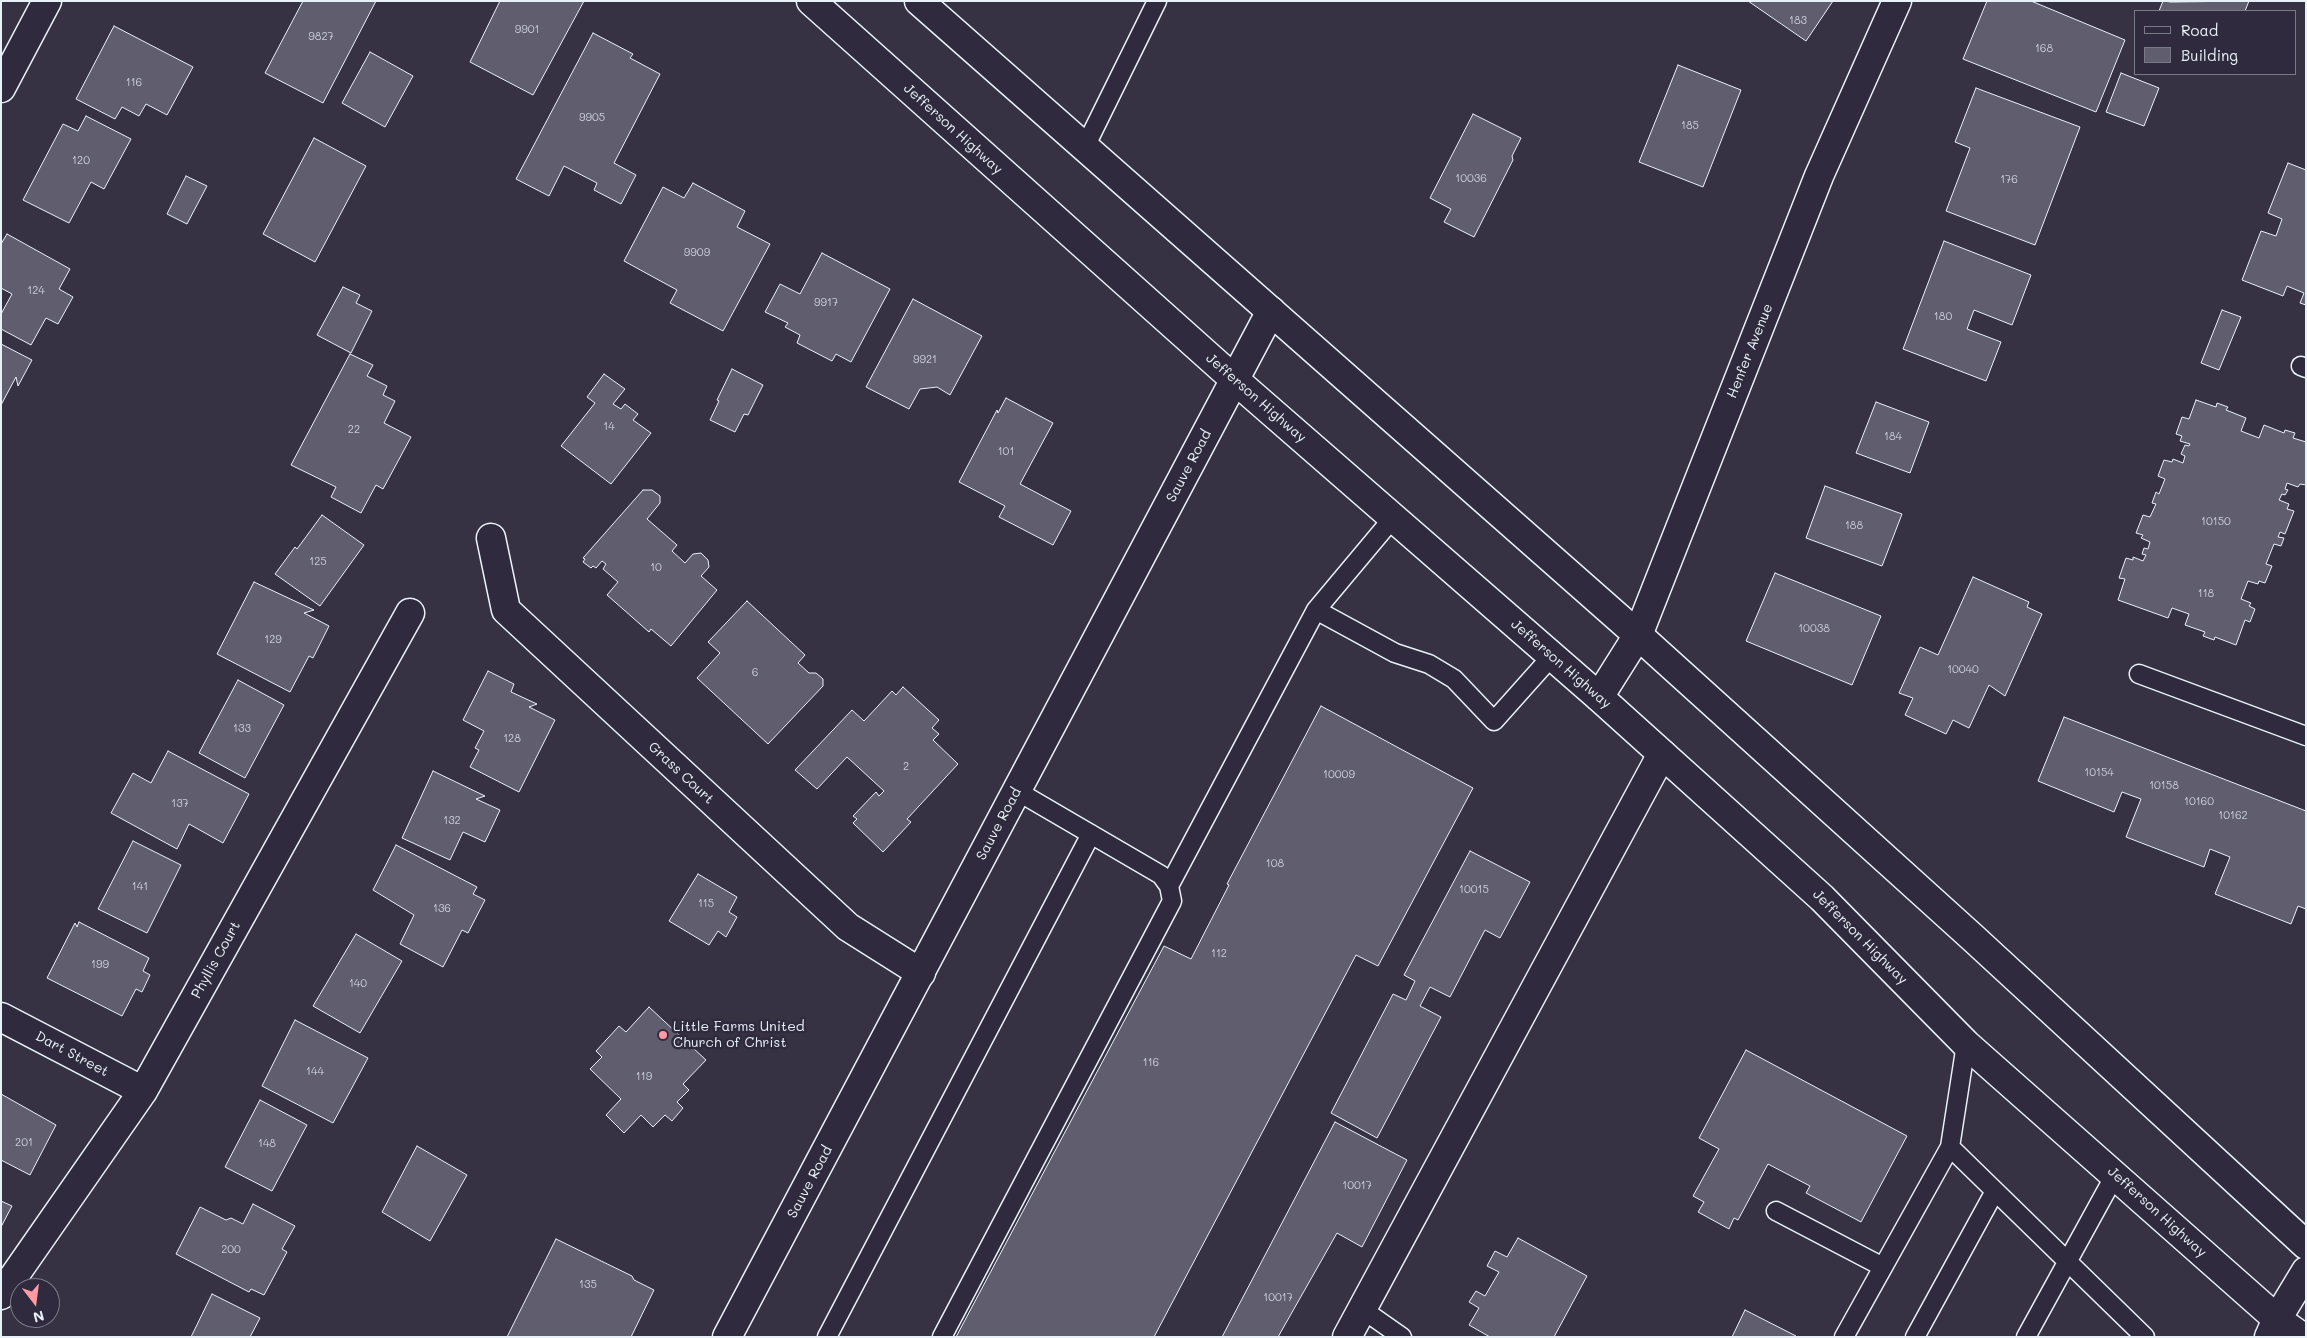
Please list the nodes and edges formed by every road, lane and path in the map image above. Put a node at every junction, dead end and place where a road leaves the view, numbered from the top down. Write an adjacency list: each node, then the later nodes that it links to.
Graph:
1 (47, 1): 6 (street)
2 (811, 1): 9 (street, Jefferson Highway)
3 (919, 1): 7 (street)
4 (1157, 1): 7 (lane)
5 (1897, 1): 14 (street, Henfer Avenue)
6 (1, 88)
7 (1085, 148): 8 (street)
8 (1271, 311): 9 (street, Sauve Road); 14 (street)
9 (1235, 380): 10 (street, Jefferson Highway); 20 (street, Sauve Road)
10 (1393, 518): 12 (lane); 15 (street, Jefferson Highway)
11 (491, 538): 23 (street, Grass Court)
12 (1316, 610): 15 (lane); 22 (lane)
13 (410, 613): 26 (street, Phyllis Court)
14 (1638, 635): 17 (street, Henfer Avenue); 31 (street)
15 (1552, 656): 17 (street, Jefferson Highway)
16 (2139, 674): 18 (lane)
17 (1599, 697): 19 (street, Jefferson Highway)
18 (2306, 736)
19 (1662, 754): 25 (street, Jefferson Highway); 36 (street)
20 (1017, 790): 21 (lane); 23 (street, Sauve Road)
21 (1091, 834): 22 (lane); 40 (lane)
22 (1169, 886): 41 (lane)
23 (921, 973): 39 (street, Sauve Road)
24 (1, 1016): 26 (street, Dart Street)
25 (1966, 1044): 27 (lane); 28 (street, Jefferson Highway)
26 (143, 1090): 35 (street, Phyllis Court)
27 (1950, 1147): 29 (lane); 33 (lane)
28 (2115, 1175): 32 (lane); 37 (street, Jefferson Highway)
29 (1995, 1191): 32 (lane); 45 (lane)
30 (1776, 1211): 33 (lane)
31 (2306, 1245)
32 (2068, 1262): 38 (lane); 46 (lane)
33 (1883, 1267): 44 (lane)
34 (2306, 1271): 37 (street)
35 (1, 1295)
36 (1362, 1309): 42 (street); 43 (lane)
37 (2273, 1328): 48 (street, Jefferson Highway)
38 (2127, 1330): 47 (lane)
39 (728, 1337)
40 (826, 1337)
41 (942, 1337)
42 (1347, 1337)
43 (1402, 1337)
44 (1844, 1337)
45 (1915, 1337)
46 (2026, 1337)
47 (2145, 1337)
48 (2302, 1337)

